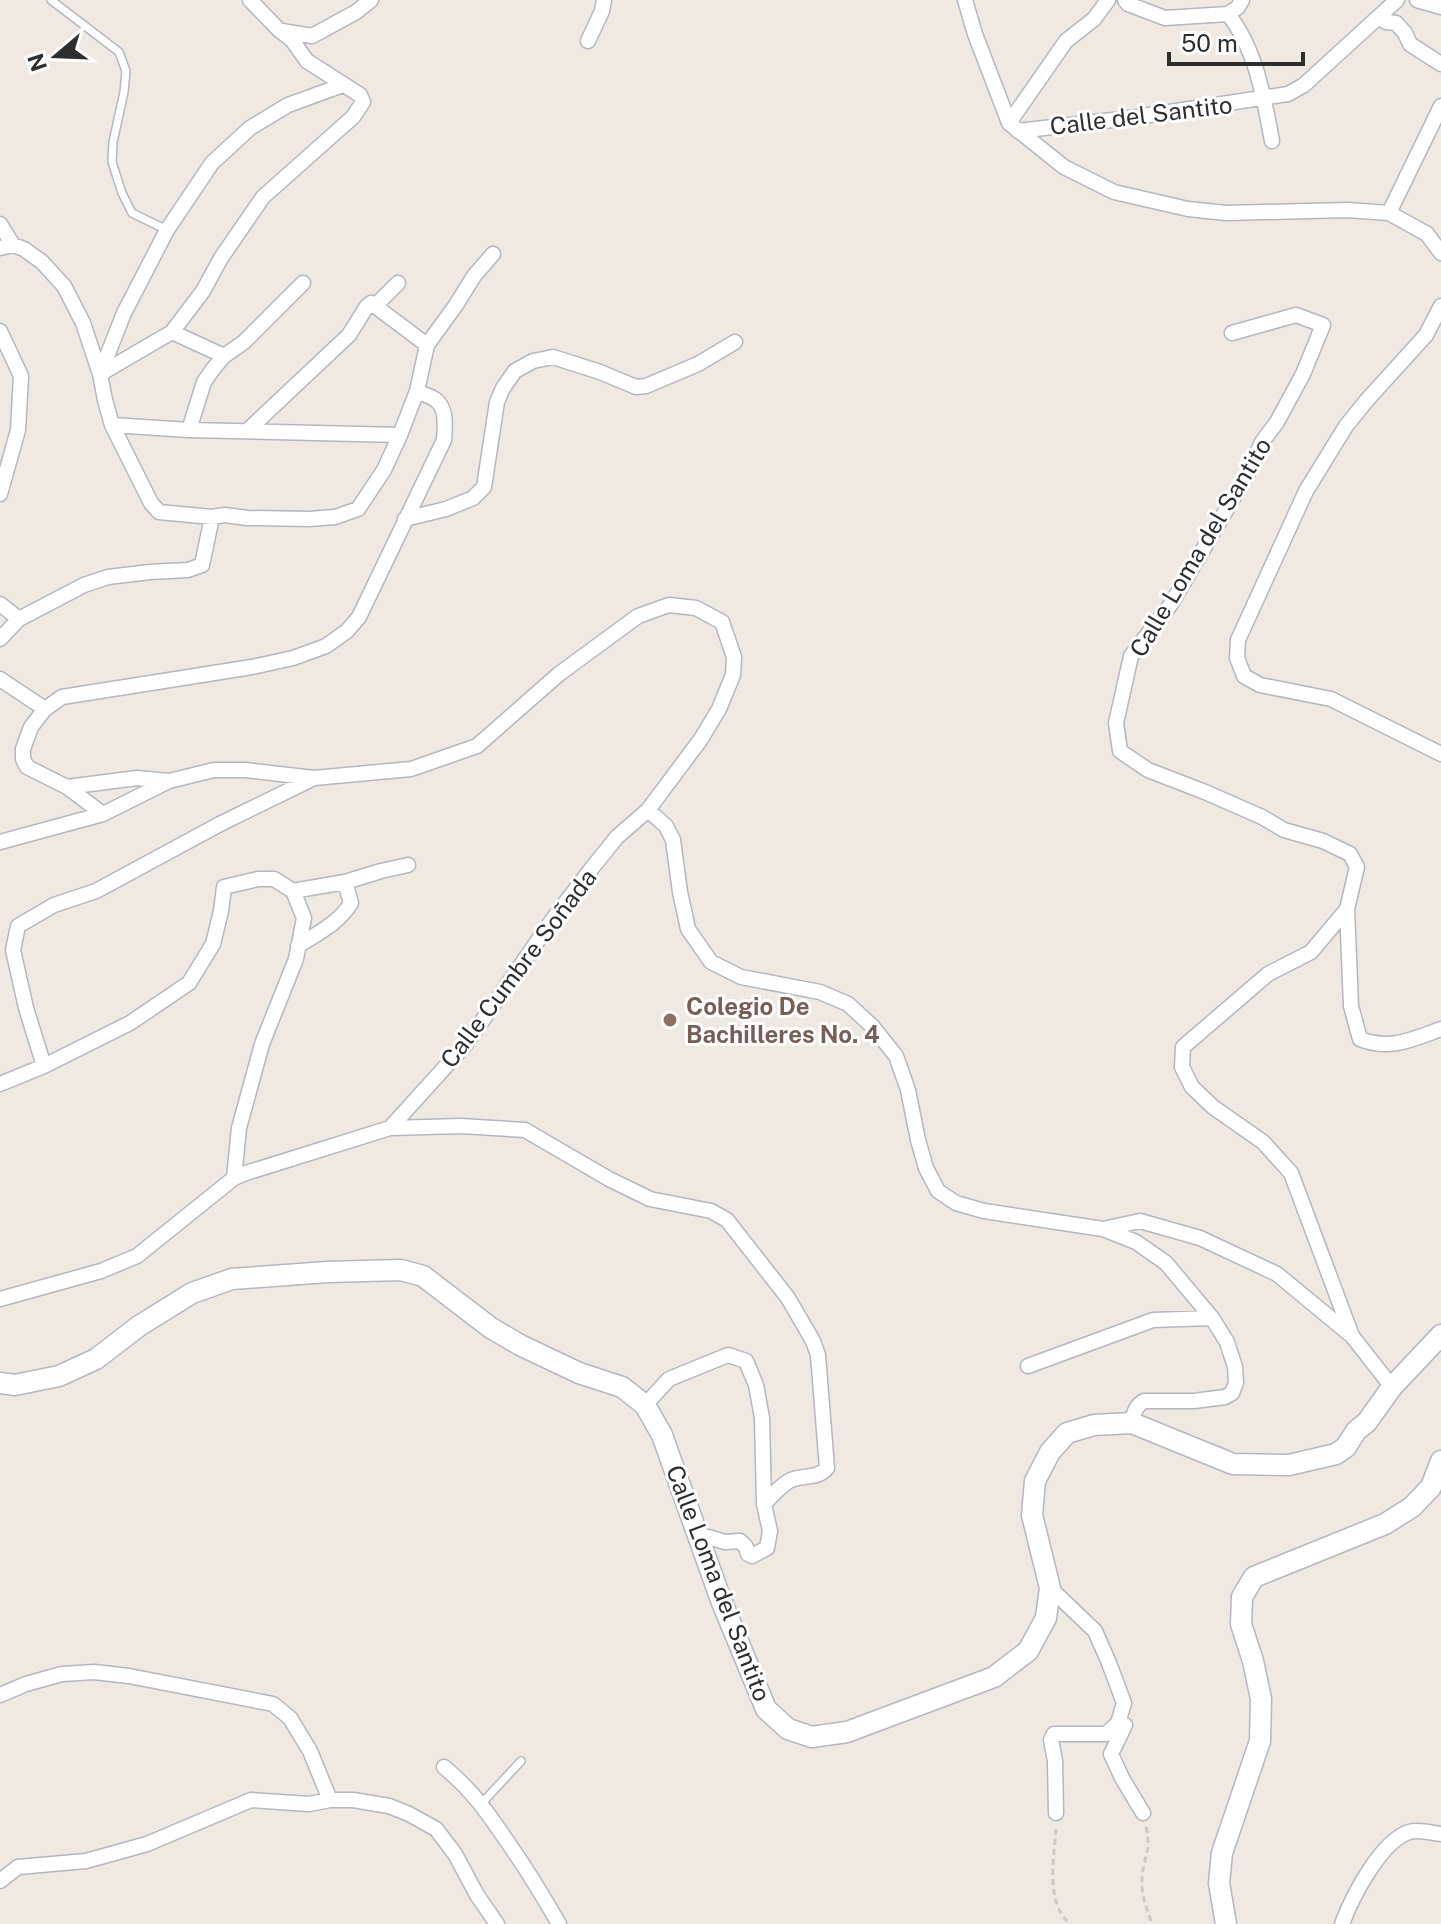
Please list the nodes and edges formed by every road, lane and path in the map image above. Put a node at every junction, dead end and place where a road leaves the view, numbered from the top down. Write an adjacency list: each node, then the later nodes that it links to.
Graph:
1 (51, 0): 26 (lane)
2 (250, 0): 16 (street)
3 (371, 0): 16 (street)
4 (604, 0): 17 (street)
5 (965, 0): 22 (street)
6 (1108, 0): 22 (street)
7 (1125, 0): 14 (street)
8 (1159, 0): 14 (street)
9 (1242, 0): 13 (street)
10 (1397, 0): 15 (street, Calle del Santito)
11 (1417, 0): 12 (street)
12 (1441, 7)
13 (1228, 14): 14 (street); 20 (street)
14 (1158, 16)
15 (1382, 16): 18 (street); 20 (street, Calle del Santito)
16 (279, 30): 19 (street)
17 (588, 41)
18 (1441, 64)
19 (343, 85): 26 (street); 35 (street)
20 (1264, 98): 22 (street, Calle del Santito); 23 (street, Calle del Santito)
21 (1441, 106): 24 (street)
22 (1013, 127): 24 (street)
23 (1272, 141)
24 (1389, 213): 28 (street)
25 (0, 224): 27 (street)
26 (167, 230): 40 (street)
27 (6, 247): 40 (street)
28 (1441, 253)
29 (493, 254): 38 (street)
30 (303, 283): 39 (street)
31 (398, 283): 32 (street)
32 (374, 304): 38 (street); 44 (street)
33 (1441, 306): 54 (street)
34 (0, 331): 46 (street)
35 (172, 332): 39 (street); 40 (street)
36 (1232, 333): 64 (street, Calle Loma del Santito)
37 (735, 342): 48 (street)
38 (427, 345): 41 (street)
39 (224, 356): 43 (street)
40 (100, 374): 42 (street)
41 (417, 391): 45 (street); 48 (street)
42 (112, 425): 43 (street); 47 (street)
43 (189, 430): 44 (street)
44 (247, 431): 45 (street)
45 (400, 435): 47 (street)
46 (0, 494)
47 (212, 517): 50 (street)
48 (405, 519): 53 (street)
49 (0, 604): 50 (street)
50 (19, 619): 51 (street)
51 (0, 639)
52 (0, 679): 53 (street)
53 (45, 709): 57 (street)
54 (1441, 754)
55 (314, 778): 56 (street); 58 (street, Calle Cumbre Soñada); 67 (street)
56 (169, 781): 57 (street); 59 (street)
57 (67, 787): 59 (street)
58 (648, 810): 69 (street, Calle Cumbre Soñada); 71 (street)
59 (103, 814): 60 (street)
60 (0, 842)
61 (408, 865): 62 (street)
62 (345, 882): 63 (street); 65 (street)
63 (293, 891): 65 (street); 67 (street)
64 (1347, 909): 66 (street); 75 (street, Calle Loma del Santito)
65 (298, 946): 70 (street)
66 (1441, 1029)
67 (44, 1066): 68 (street)
68 (0, 1084)
69 (390, 1128): 70 (street); 82 (street)
70 (234, 1178): 72 (street)
71 (1103, 1229): 73 (street); 75 (street)
72 (0, 1299)
73 (1212, 1318): 76 (street); 80 (street)
74 (1441, 1335): 78 (main road, Calle Loma del Santito)
75 (1352, 1336): 78 (street, Calle Loma del Santito)
76 (1028, 1366)
77 (0, 1383): 79 (main road, Calle Loma del Santito)
78 (1392, 1387): 80 (main road, Calle Loma del Santito)
79 (645, 1405): 82 (street); 83 (main road, Calle Loma del Santito)
80 (1132, 1423): 84 (main road, Calle Loma del Santito)
81 (1441, 1461): 101 (main road)
82 (764, 1504): 83 (street)
83 (700, 1539): 84 (main road, Calle Loma del Santito)
84 (1050, 1588): 86 (street)
85 (0, 1695): 89 (street)
86 (1118, 1723): 91 (street); 92 (street)
87 (521, 1761): 90 (lane)
88 (444, 1767): 90 (street)
89 (330, 1800): 95 (street); 97 (street)
90 (482, 1803): 98 (street)
91 (1056, 1813): 99 (path)
92 (1143, 1813): 100 (path)
93 (1441, 1834): 102 (street)
94 (0, 1865): 95 (street)
95 (18, 1867): 96 (street)
96 (0, 1881)
97 (497, 1924)
98 (559, 1924)
99 (1070, 1924)
100 (1152, 1924)
101 (1226, 1924)
102 (1342, 1924)

